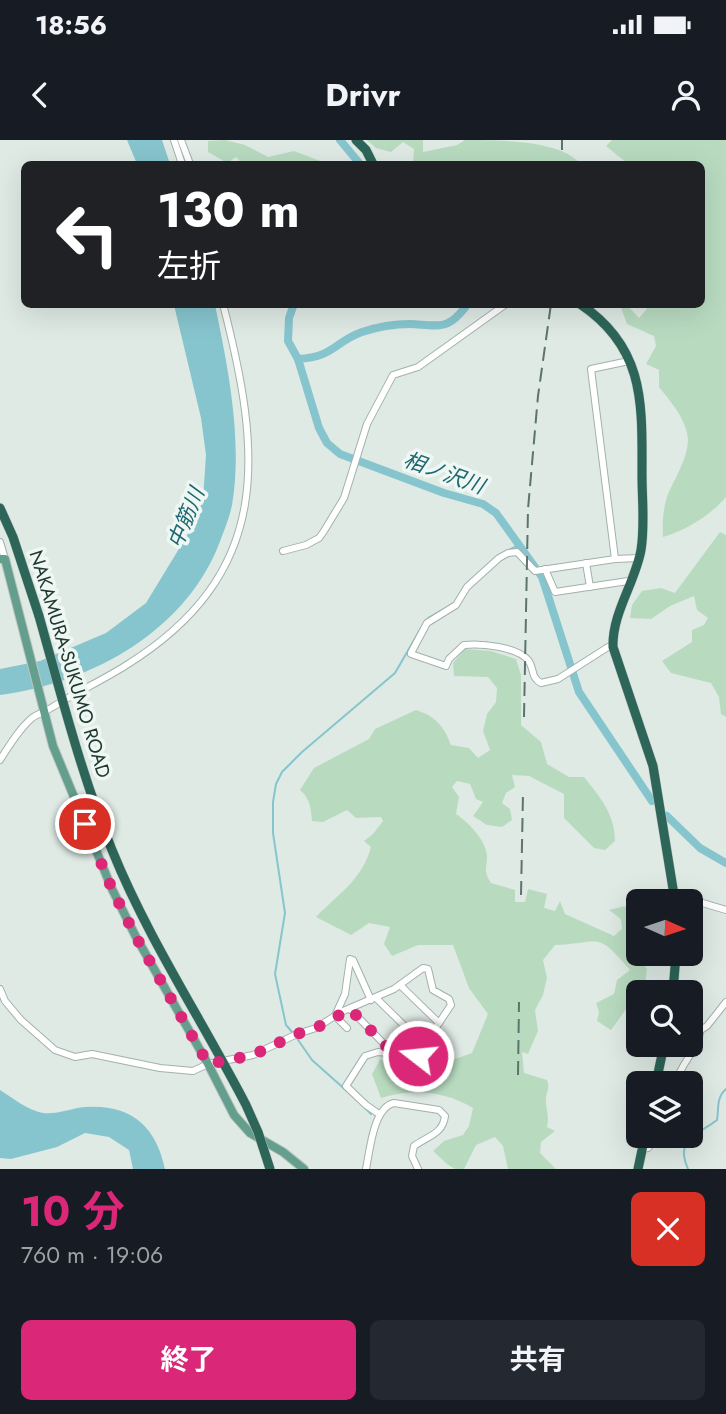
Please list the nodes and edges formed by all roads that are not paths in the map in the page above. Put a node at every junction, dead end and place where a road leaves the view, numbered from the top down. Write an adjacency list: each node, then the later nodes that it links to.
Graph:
1 (174, 140): 4 (street)
2 (181, 140): 5 (street)
3 (356, 140): 6 (highway)
4 (181, 161)
5 (189, 161)
6 (372, 161)
7 (224, 308): 22 (street)
8 (500, 308): 13 (street)
9 (585, 308): 10 (highway)
10 (629, 361): 14 (highway); 16 (street)
11 (0, 508): 42 (highway, NAKAMURA-SUKUMO ROAD, bridge)
12 (0, 542): 15 (street)
13 (283, 551)
14 (639, 558): 16 (street); 19 (highway)
15 (2, 559): 22 (main road)
16 (615, 559): 17 (street)
17 (586, 563): 18 (street); 20 (street)
18 (541, 570): 20 (street); 21 (street)
19 (631, 582): 20 (street); 21 (highway)
20 (590, 587)
21 (613, 647): 24 (highway)
22 (42, 709): 23 (street); 38 (main road)
23 (0, 760)
24 (673, 889)
25 (704, 903): 26 (street)
26 (726, 910)
27 (400, 985): 29 (street); 33 (street); 33 (street)
28 (0, 989): 38 (street)
29 (373, 999): 31 (street); 32 (street); 36 (street)
30 (726, 1002): 35 (street)
31 (350, 1009): 32 (street); 37 (street)
32 (335, 1016): 34 (street); 38 (street)
33 (439, 1023): 36 (street)
34 (347, 1028)
35 (703, 1030)
36 (424, 1045): 37 (street)
37 (388, 1053): 39 (street)
38 (208, 1064): 43 (main road)
39 (379, 1114): 44 (street); 45 (street)
40 (648, 1148): 41 (street)
41 (642, 1149): 46 (highway)
42 (270, 1169)
43 (304, 1169)
44 (366, 1169)
45 (418, 1169)
46 (638, 1169)

